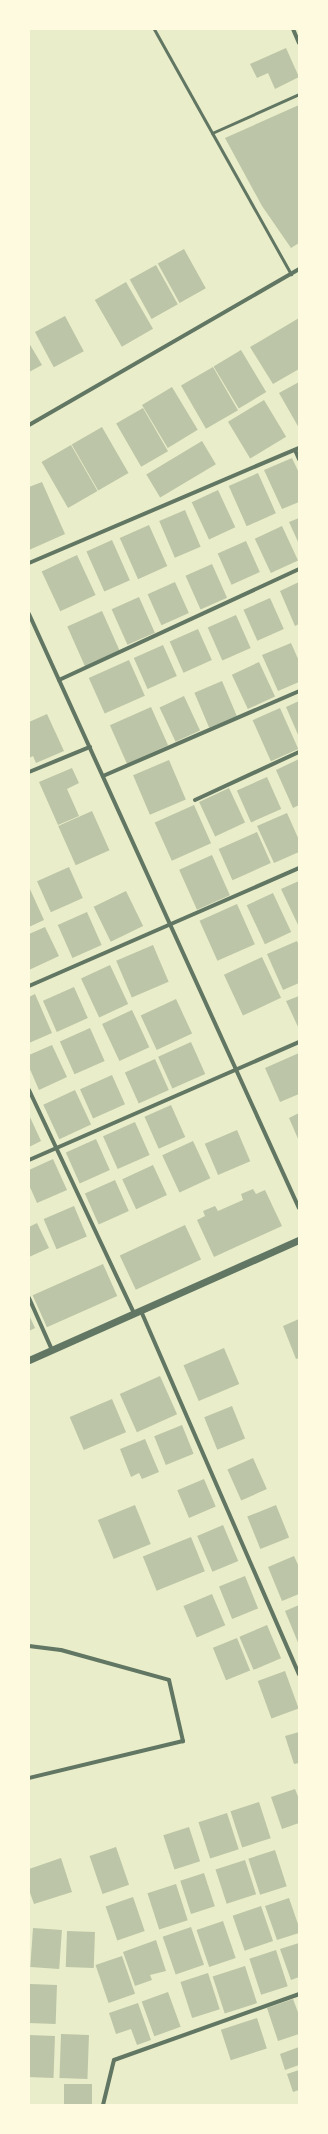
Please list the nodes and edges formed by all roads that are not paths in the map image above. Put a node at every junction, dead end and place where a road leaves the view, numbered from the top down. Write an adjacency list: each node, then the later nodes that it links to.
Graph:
1 (154, 29): 5 (lane)
2 (292, 29): 3 (street)
3 (299, 43)
4 (299, 94): 5 (lane)
5 (212, 133): 7 (lane)
6 (299, 269): 7 (street)
7 (291, 274): 8 (street)
8 (29, 425)
9 (297, 449): 10 (street); 11 (street)
10 (299, 459)
11 (29, 563)
12 (299, 569): 14 (street)
13 (29, 614): 14 (street)
14 (59, 680): 16 (street)
15 (299, 691): 19 (street)
16 (90, 747): 18 (street); 19 (street)
17 (299, 752): 20 (street)
18 (29, 772)
19 (103, 776): 22 (street)
20 (195, 800)
21 (299, 868): 22 (street)
22 (170, 924): 23 (street); 25 (street)
23 (29, 986)
24 (299, 1042): 25 (street)
25 (236, 1069): 27 (street); 29 (street)
26 (29, 1090): 27 (street)
27 (56, 1148): 28 (street); 32 (street)
28 (29, 1160)
29 (299, 1208)
30 (299, 1240): 32 (street)
31 (29, 1298): 33 (street)
32 (138, 1312): 33 (street); 36 (street)
33 (52, 1350): 34 (street)
34 (29, 1360)
35 (29, 1646): 37 (street)
36 (299, 1674)
37 (29, 1778)
38 (299, 1994): 39 (street)
39 (103, 2105)

